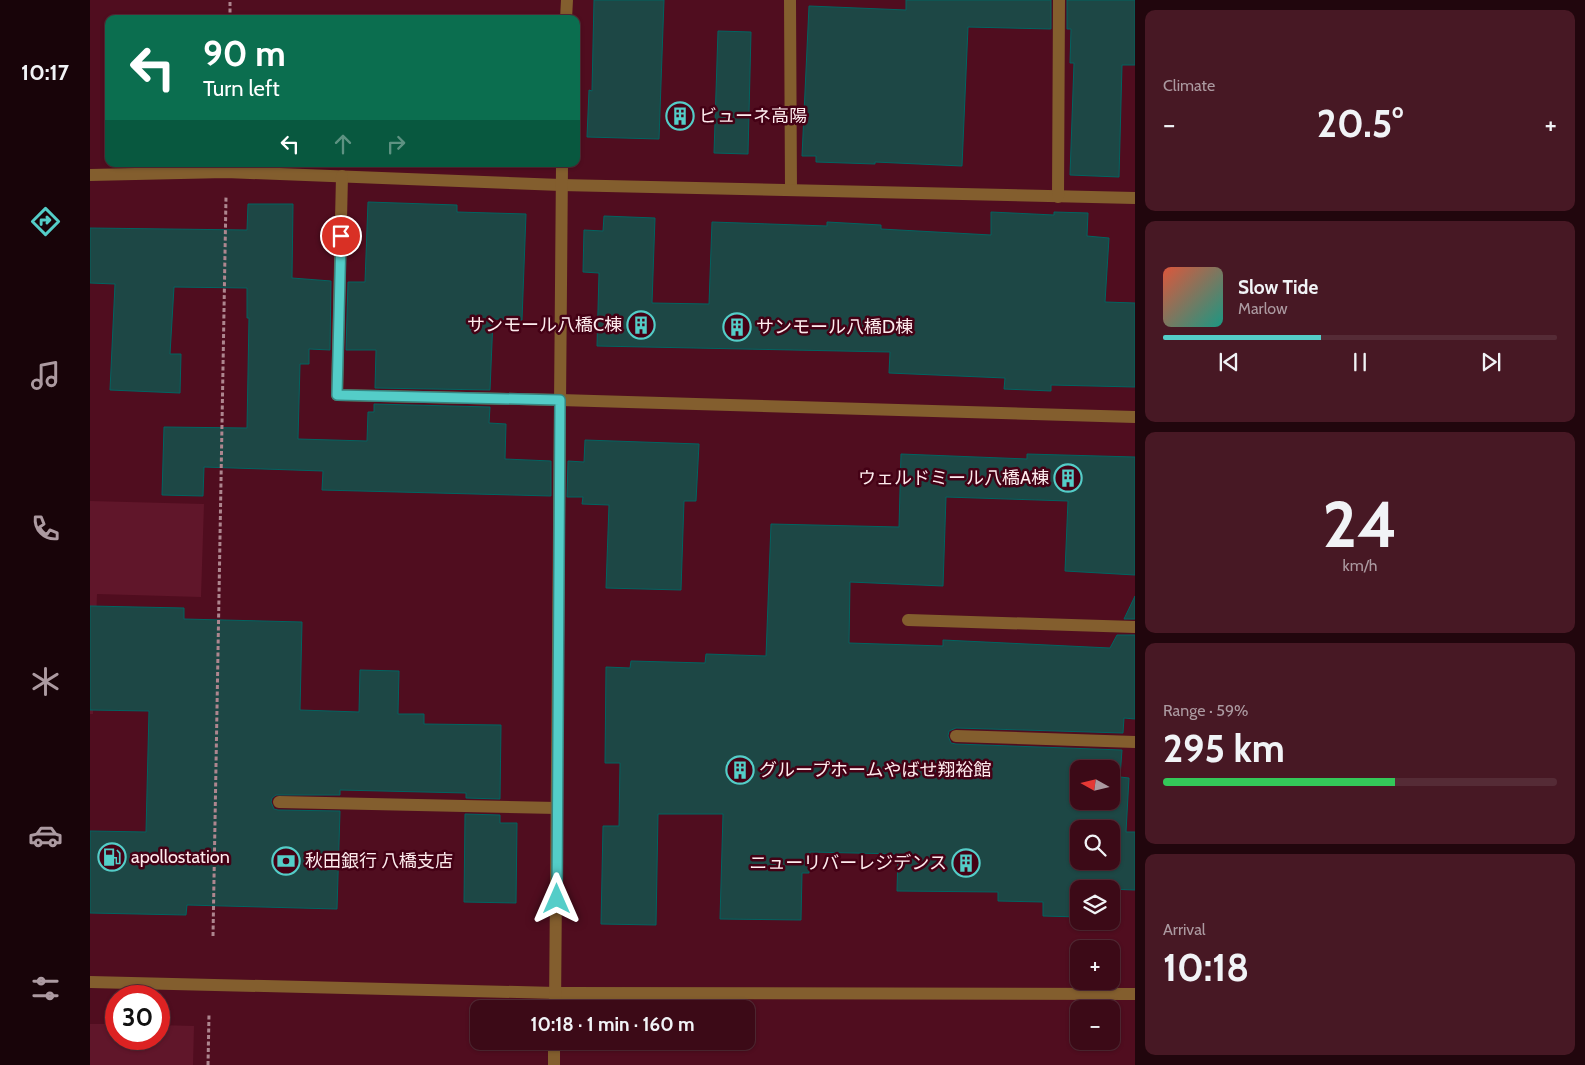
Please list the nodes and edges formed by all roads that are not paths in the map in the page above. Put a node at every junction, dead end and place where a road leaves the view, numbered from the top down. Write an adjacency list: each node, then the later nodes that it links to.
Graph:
1 (567, 0): 4 (street)
2 (790, 0): 9 (street)
3 (1059, 0): 10 (street)
4 (566, 15)
5 (562, 167): 8 (street)
6 (90, 175): 7 (street)
7 (342, 176): 8 (street); 12 (street)
8 (561, 185): 9 (street); 12 (street)
9 (791, 190): 10 (street)
10 (1058, 196): 11 (street)
11 (1135, 198)
12 (560, 400): 13 (street); 19 (street)
13 (1135, 417)
14 (908, 620): 15 (street)
15 (1135, 627)
16 (956, 736): 17 (street)
17 (1135, 742)
18 (279, 802): 19 (street)
19 (557, 808): 21 (street)
20 (90, 982): 21 (street)
21 (556, 993): 22 (street); 23 (street)
22 (1135, 994)
23 (556, 1000)
24 (554, 1050): 25 (street)
25 (554, 1065)

